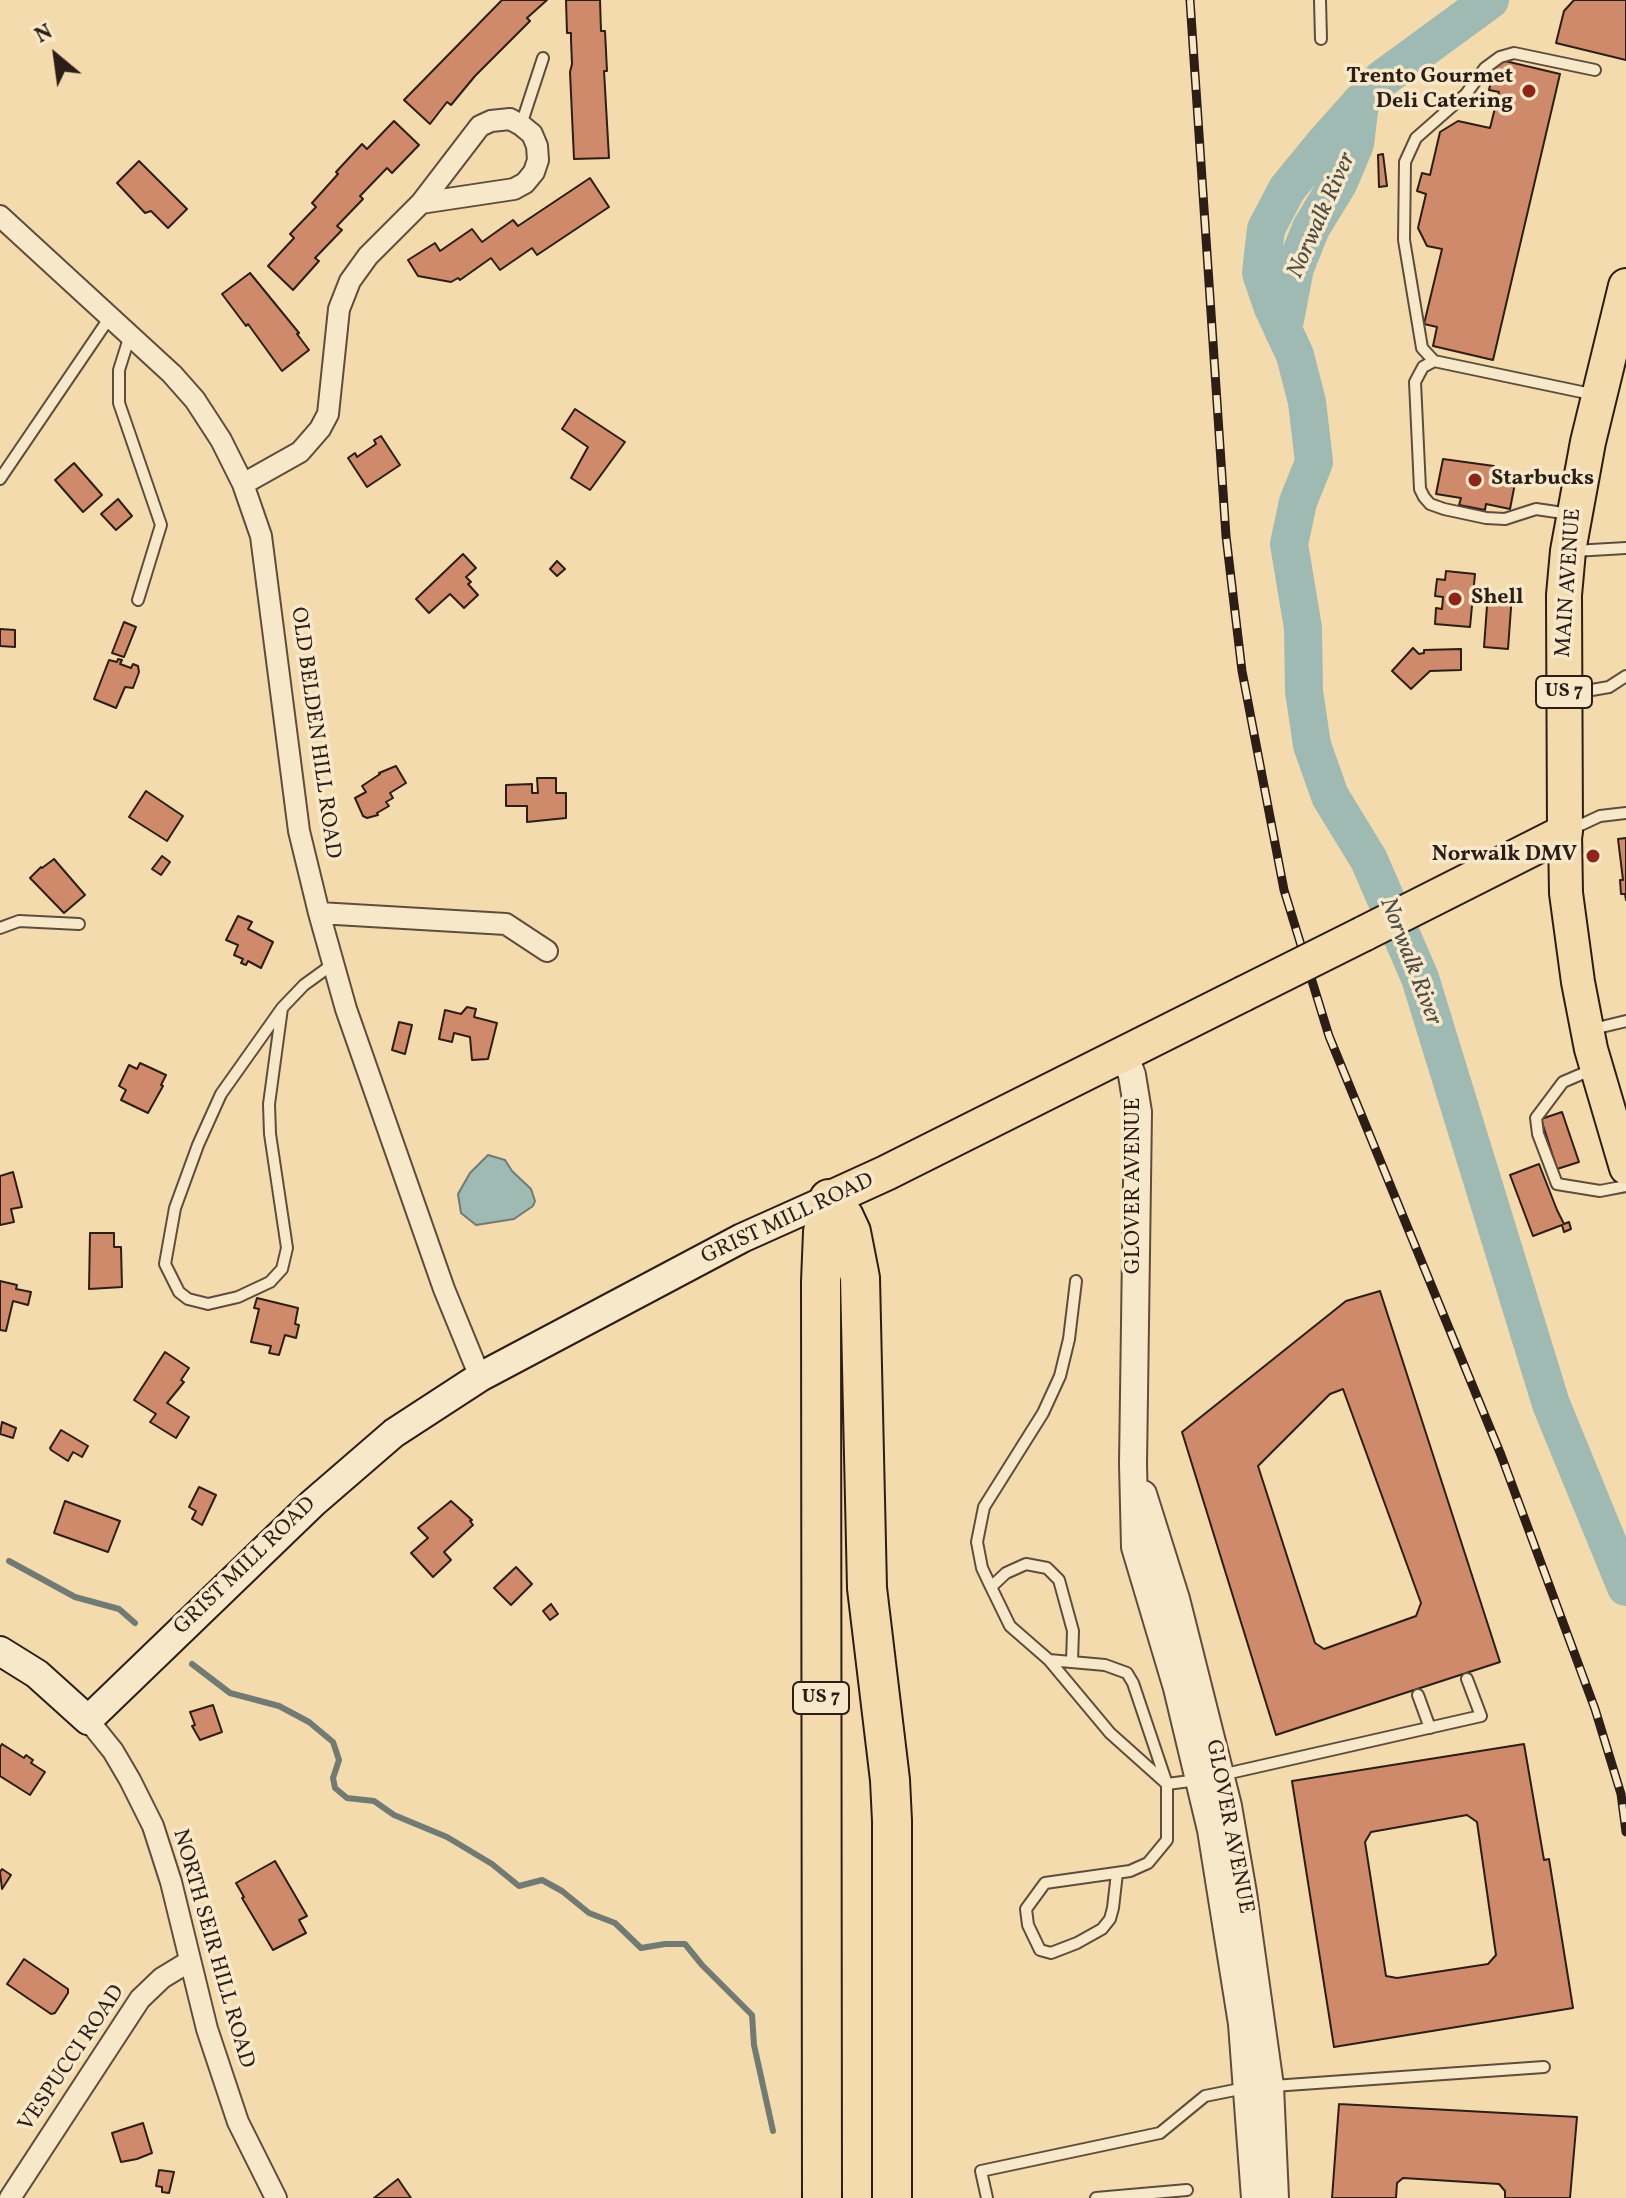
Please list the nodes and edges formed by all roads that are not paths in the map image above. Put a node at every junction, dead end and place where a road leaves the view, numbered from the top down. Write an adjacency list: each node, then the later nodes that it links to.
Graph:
1 (1320, 0): 2 (lane)
2 (1321, 39)
3 (543, 58): 5 (lane)
4 (1595, 70): 11 (lane)
5 (521, 125): 6 (street); 6 (street)
6 (421, 203): 14 (street)
7 (0, 216): 9 (street, OLD BELDEN HILL ROAD)
8 (1626, 286): 12 (highway, MAIN AVENUE / US 7)
9 (110, 317): 10 (street, OLD BELDEN HILL ROAD); 13 (lane)
10 (130, 335): 14 (street, OLD BELDEN HILL ROAD); 18 (lane)
11 (1434, 361): 12 (lane); 15 (lane)
12 (1598, 395): 15 (highway, MAIN AVENUE / US 7)
13 (0, 479)
14 (243, 484): 23 (street, OLD BELDEN HILL ROAD)
15 (1573, 515): 17 (highway, MAIN AVENUE / US 7)
16 (1626, 548): 17 (lane)
17 (1568, 551): 20 (highway, MAIN AVENUE / US 7)
18 (138, 600)
19 (1626, 676): 20 (lane)
20 (1564, 695): 22 (highway, MAIN AVENUE / US 7)
21 (1626, 813): 22 (lane)
22 (1565, 832): 30 (main road, MAIN AVENUE); 31 (highway, GRIST MILL ROAD, bridge)
23 (319, 913): 26 (street); 27 (street, OLD BELDEN HILL ROAD)
24 (79, 924): 25 (lane)
25 (0, 928)
26 (547, 951)
27 (333, 964): 28 (lane); 37 (street, OLD BELDEN HILL ROAD)
28 (282, 1008): 28 (lane)
29 (1626, 1021): 30 (lane)
30 (1588, 1030): 32 (main road, MAIN AVENUE)
31 (1124, 1054): 35 (highway, GRIST MILL ROAD); 46 (street, GLOVER AVENUE)
32 (1596, 1068): 33 (main road, MAIN AVENUE); 34 (lane)
33 (1626, 1168)
34 (1626, 1186)
35 (829, 1199): 37 (main road, GRIST MILL ROAD); 55 (highway, US 7); 56 (highway, US 7)
36 (1076, 1281): 38 (lane)
37 (480, 1377): 44 (main road, GRIST MILL ROAD)
38 (991, 1587): 40 (lane); 41 (lane)
39 (0, 1651): 44 (main road)
40 (1049, 1660): 41 (lane); 47 (lane)
41 (1072, 1662): 47 (lane)
42 (1467, 1679): 45 (lane)
43 (1418, 1695): 45 (lane)
44 (88, 1720): 49 (street, NORTH SEIR HILL ROAD)
45 (1430, 1728): 46 (lane)
46 (1210, 1778): 47 (lane); 51 (street, GLOVER AVENUE)
47 (1167, 1784): 48 (lane)
48 (1117, 1873): 48 (lane)
49 (190, 1961): 53 (street, VESPUCCI ROAD); 54 (street, NORTH SEIR HILL ROAD)
50 (1544, 2067): 51 (lane)
51 (1259, 2087): 57 (lane); 59 (street, GLOVER AVENUE); 60 (street, GLOVER AVENUE)
52 (1187, 2190): 58 (lane)
53 (10, 2198)
54 (276, 2198)
55 (822, 2198)
56 (892, 2198)
57 (987, 2198)
58 (1096, 2198)
59 (1255, 2198)
60 (1275, 2198)

